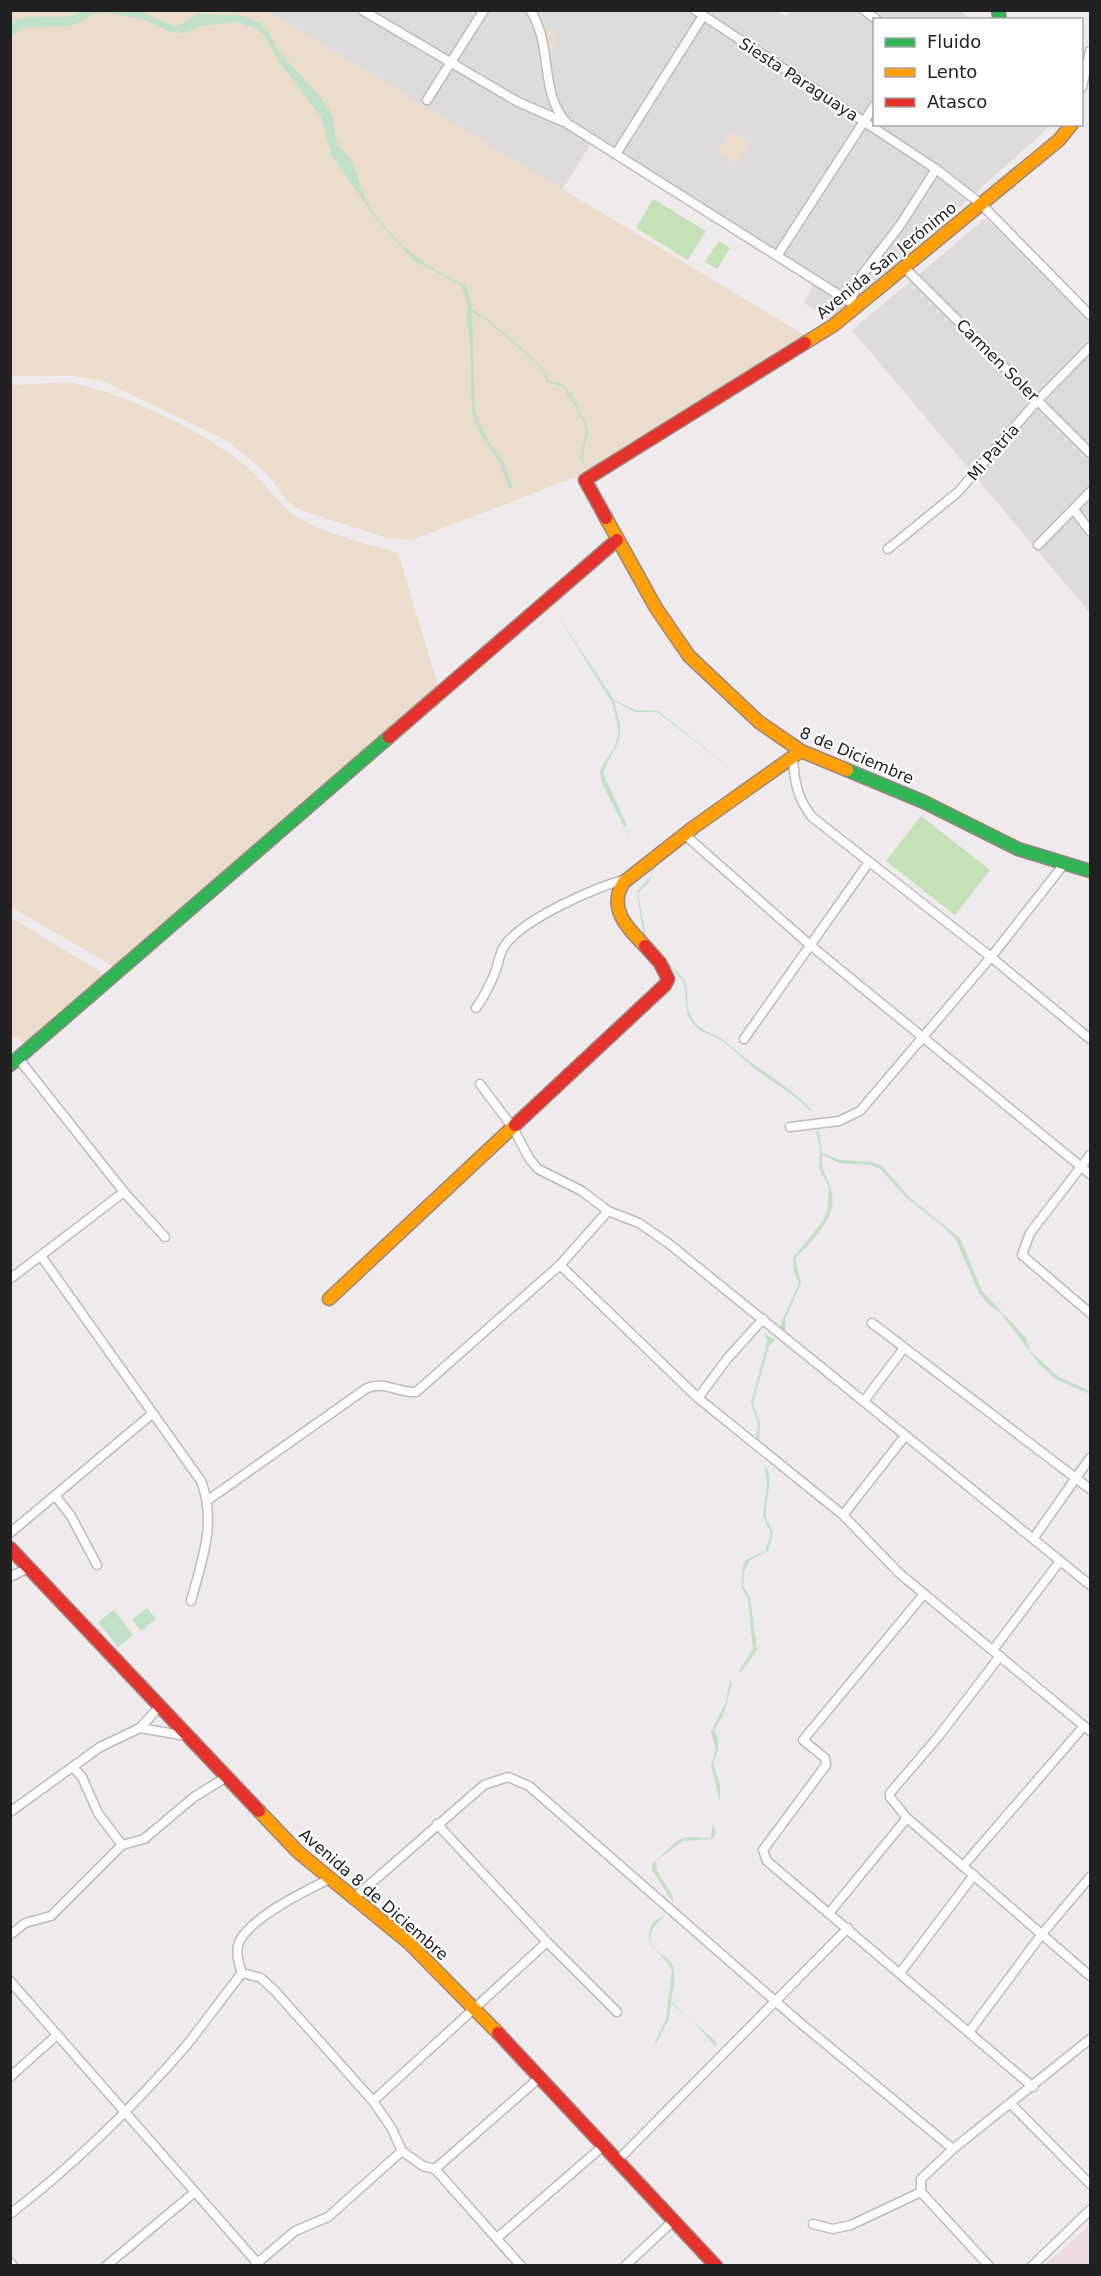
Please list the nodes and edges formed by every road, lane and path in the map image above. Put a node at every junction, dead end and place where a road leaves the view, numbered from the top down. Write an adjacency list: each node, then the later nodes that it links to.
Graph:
1 (362, 10): 6 (street)
2 (484, 10): 6 (street)
3 (530, 10): 11 (street)
4 (699, 13): 10 (street, Siesta Paraguaya); 13 (street)
5 (1090, 51): 7 (street)
6 (451, 63): 8 (street); 11 (street)
7 (1083, 82)
8 (427, 100)
9 (873, 108): 10 (street)
10 (864, 122): 14 (street, Siesta Paraguaya); 16 (street)
11 (568, 124): 13 (street)
12 (1070, 126): 15 (street, Avenida San Jerónimo)
13 (616, 154): 16 (street)
14 (936, 169): 15 (street, Siesta Paraguaya); 18 (street)
15 (981, 204): 17 (street, Avenida San Jerónimo); 19 (street, Siesta Paraguaya)
16 (777, 256): 18 (street)
17 (905, 268): 18 (street, Avenida San Jerónimo); 21 (street, Carmen Soler)
18 (854, 305): 23 (street, Avenida San Jerónimo)
19 (1090, 315)
20 (1090, 347): 21 (street, Mi Patria)
21 (1038, 400): 22 (street, Carmen Soler); 29 (street, Mi Patria)
22 (1090, 453)
23 (585, 480): 27 (street, 8 de Diciembre)
24 (1090, 492): 25 (street)
25 (1074, 510): 26 (street); 28 (street)
26 (1090, 531)
27 (617, 540): 30 (street, 8 de Diciembre); 42 (street)
28 (1038, 545)
29 (888, 549)
30 (797, 754): 31 (street); 32 (street); 33 (street, 8 de Diciembre)
31 (684, 834): 35 (street); 36 (street)
32 (869, 862): 36 (street); 37 (street)
33 (1064, 864): 34 (street, 8 de Diciembre); 37 (street)
34 (1090, 871)
35 (627, 879): 38 (street); 45 (street)
36 (810, 945): 39 (street); 40 (street)
37 (991, 957): 39 (street); 41 (street)
38 (476, 1008)
39 (924, 1038): 44 (street); 47 (street)
40 (744, 1039)
41 (1090, 1039)
42 (14, 1061): 49 (street)
43 (480, 1084): 45 (street)
44 (790, 1127)
45 (513, 1128): 50 (street); 55 (street)
46 (1090, 1155): 47 (street)
47 (1081, 1166): 48 (street); 56 (street)
48 (1090, 1174)
49 (124, 1192): 51 (street); 52 (street)
50 (608, 1211): 53 (street); 57 (street)
51 (165, 1237)
52 (41, 1256): 54 (street); 62 (street)
53 (560, 1265): 60 (street); 68 (street)
54 (10, 1279)
55 (329, 1299)
56 (1090, 1313)
57 (763, 1319): 60 (street); 61 (street)
58 (872, 1323): 59 (street)
59 (904, 1348): 61 (street); 65 (street)
60 (698, 1398): 69 (street)
61 (864, 1401): 63 (street)
62 (152, 1414): 67 (street); 68 (street)
63 (905, 1436): 69 (street); 71 (street)
64 (1090, 1458): 65 (street)
65 (1076, 1478): 66 (street); 71 (street)
66 (1090, 1489)
67 (56, 1497): 70 (street); 74 (street)
68 (208, 1500): 79 (street)
69 (843, 1515): 78 (street)
70 (10, 1533)
71 (1033, 1539): 73 (street)
72 (10, 1548): 75 (street, Avenida 8 de Diciembre)
73 (1059, 1560): 77 (street); 80 (street)
74 (97, 1565)
75 (28, 1568): 76 (street); 82 (street, Avenida 8 de Diciembre)
76 (10, 1577)
77 (1090, 1585)
78 (924, 1594): 80 (street); 97 (street)
79 (191, 1601)
80 (993, 1650): 81 (street)
81 (1000, 1656): 84 (street); 89 (street)
82 (160, 1706): 83 (street); 85 (street, Avenida 8 de Diciembre)
83 (140, 1728): 85 (street); 86 (street)
84 (1088, 1728): 92 (street)
85 (188, 1736): 87 (street, Avenida 8 de Diciembre)
86 (74, 1768): 88 (street); 91 (street)
87 (228, 1776): 91 (street); 95 (street, Avenida 8 de Diciembre)
88 (10, 1812)
89 (907, 1818): 92 (street); 97 (street)
90 (437, 1824): 96 (street); 101 (street); 106 (street)
91 (122, 1845): 100 (street)
92 (963, 1866): 93 (street)
93 (974, 1875): 99 (street); 103 (street)
94 (1090, 1877): 99 (street)
95 (329, 1879): 96 (street, Avenida 8 de Diciembre); 102 (street)
96 (354, 1898): 107 (street, Avenida 8 de Diciembre)
97 (830, 1912): 98 (street)
98 (848, 1928): 103 (street); 106 (street)
99 (1042, 1934): 104 (street); 109 (street)
100 (10, 1935)
101 (547, 1942): 107 (street); 108 (street)
102 (242, 1973): 115 (street); 117 (street)
103 (900, 1973): 109 (street)
104 (1090, 1976)
105 (10, 1982): 110 (street)
106 (776, 2002): 119 (street); 121 (street)
107 (474, 2008): 113 (street, Avenida 8 de Diciembre); 115 (street)
108 (617, 2012)
109 (969, 2032): 114 (street)
110 (57, 2035): 112 (street); 117 (street)
111 (1089, 2042): 114 (street)
112 (10, 2078)
113 (538, 2079): 118 (street, Avenida 8 de Diciembre); 122 (street)
114 (1033, 2087): 116 (street)
115 (373, 2101): 120 (street)
116 (1011, 2104): 119 (street); 123 (street)
117 (125, 2112): 124 (street); 127 (street)
118 (603, 2146): 121 (street, Avenida 8 de Diciembre); 130 (street)
119 (953, 2149): 125 (street)
120 (402, 2151): 122 (street); 131 (street)
121 (617, 2161): 128 (street, Avenida 8 de Diciembre)
122 (435, 2169): 130 (street)
123 (1090, 2184)
124 (195, 2192): 131 (street); 132 (street)
125 (921, 2192): 129 (street); 136 (street)
126 (1090, 2210): 137 (street)
127 (10, 2214)
128 (674, 2221): 134 (street); 135 (street, Avenida 8 de Diciembre)
129 (813, 2224)
130 (497, 2238): 133 (street)
131 (257, 2264)
132 (106, 2265)
133 (521, 2265)
134 (625, 2265)
135 (716, 2265)
136 (989, 2265)
137 (1032, 2265)

